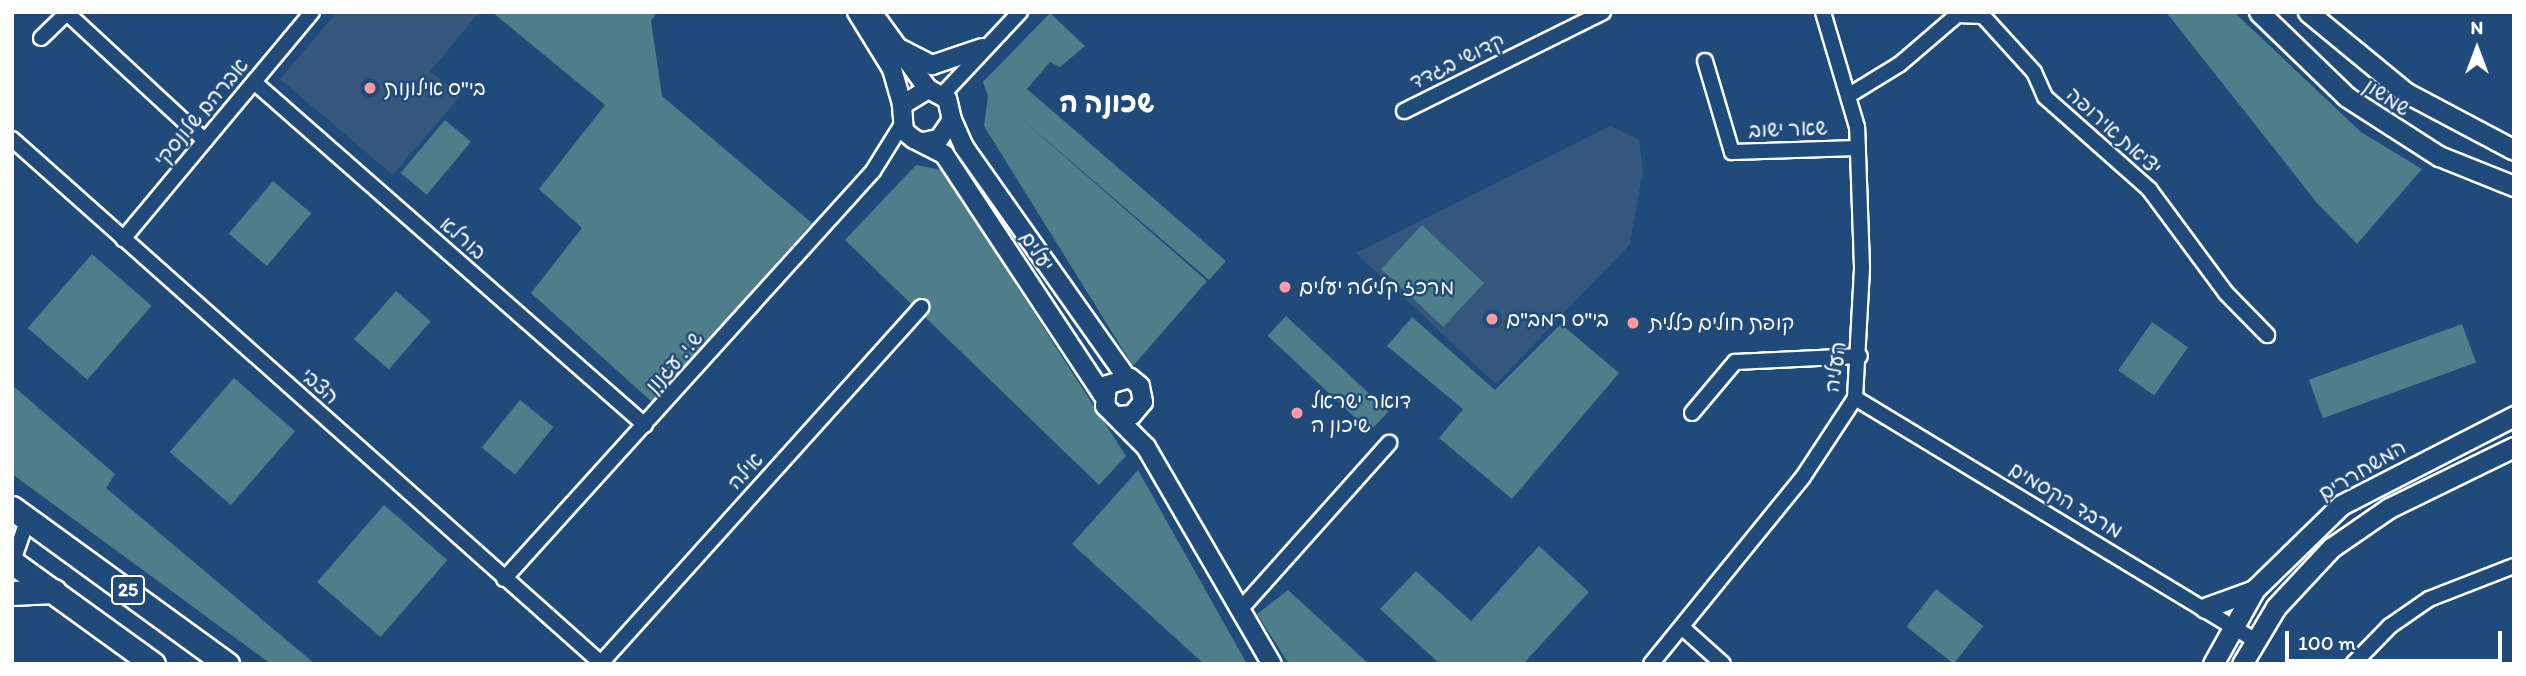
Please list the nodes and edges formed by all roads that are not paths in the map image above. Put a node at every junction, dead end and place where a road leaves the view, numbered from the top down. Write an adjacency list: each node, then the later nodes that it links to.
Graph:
1 (312, 12): 14 (street, אברהם שלונסקי)
2 (857, 12): 17 (street)
3 (872, 12): 11 (street)
4 (1020, 12): 12 (street)
5 (1603, 12): 18 (street, קדושי בגדד)
6 (1823, 12): 16 (street, העליה)
7 (2259, 12): 27 (main road, שמשון)
8 (2308, 12): 25 (main road, שמשון)
9 (68, 13): 10 (street); 22 (street)
10 (41, 38)
11 (895, 46): 12 (street); 15 (street)
12 (982, 48): 15 (street)
13 (1705, 61): 24 (street, שאר ישוב)
14 (254, 82): 22 (street, אברהם שלונסקי); 39 (street, בורלא)
15 (935, 92): 17 (street); 19 (street)
16 (1851, 94): 24 (street, העליה); 30 (street, יציאת אירופה)
17 (902, 105): 20 (street)
18 (1404, 111)
19 (952, 120): 23 (street); 32 (street, יעלים)
20 (901, 126): 23 (street); 26 (street, ש.י. עגנון)
21 (12, 139): 28 (street, הצבי)
22 (205, 141): 28 (street, אברהם שלונסקי)
23 (918, 141): 26 (street, ש.י. עגנון); 33 (street, יעלים)
24 (1858, 148): 31 (street, העליה)
25 (2514, 150)
26 (873, 171): 39 (street, ש.י. עגנון)
27 (2514, 186)
28 (123, 239): 45 (street, הצבי)
29 (922, 307): 56 (street, אילה)
30 (2267, 335)
31 (1860, 356): 34 (street, העליה); 36 (street)
32 (1127, 378): 33 (street); 35 (street)
33 (1103, 396): 37 (street)
34 (1855, 398): 50 (street, מרבד הקסמים); 52 (street, העליה)
35 (1142, 405): 37 (street); 49 (street)
36 (1692, 413)
37 (1118, 416): 57 (street)
38 (2514, 416): 46 (main road, המשחררים)
39 (645, 425): 45 (street, ש.י. עגנון)
40 (1389, 443): 49 (street)
41 (2514, 447): 53 (main road)
42 (17, 520): 43 (street); 55 (highway, 25)
43 (12, 563): 47 (highway, 25)
44 (2514, 566): 63 (street)
45 (504, 579): 56 (street, הצבי)
46 (2255, 589): 50 (main road); 51 (main road, המשחררים)
47 (54, 591): 48 (highway); 54 (highway, 25)
48 (12, 593)
49 (1246, 603): 58 (street)
50 (2204, 608): 51 (street, מרבד הקסמים)
51 (2232, 624): 53 (street, מרבד הקסמים); 61 (main road, המשחררים)
52 (1684, 629): 59 (street, העליה); 60 (street)
53 (2254, 640): 62 (main road)
54 (153, 664)
55 (227, 664)
56 (601, 664)
57 (1272, 664)
58 (1281, 664)
59 (1651, 664)
60 (1723, 664)
61 (2213, 664)
62 (2242, 664)
63 (2353, 664)

